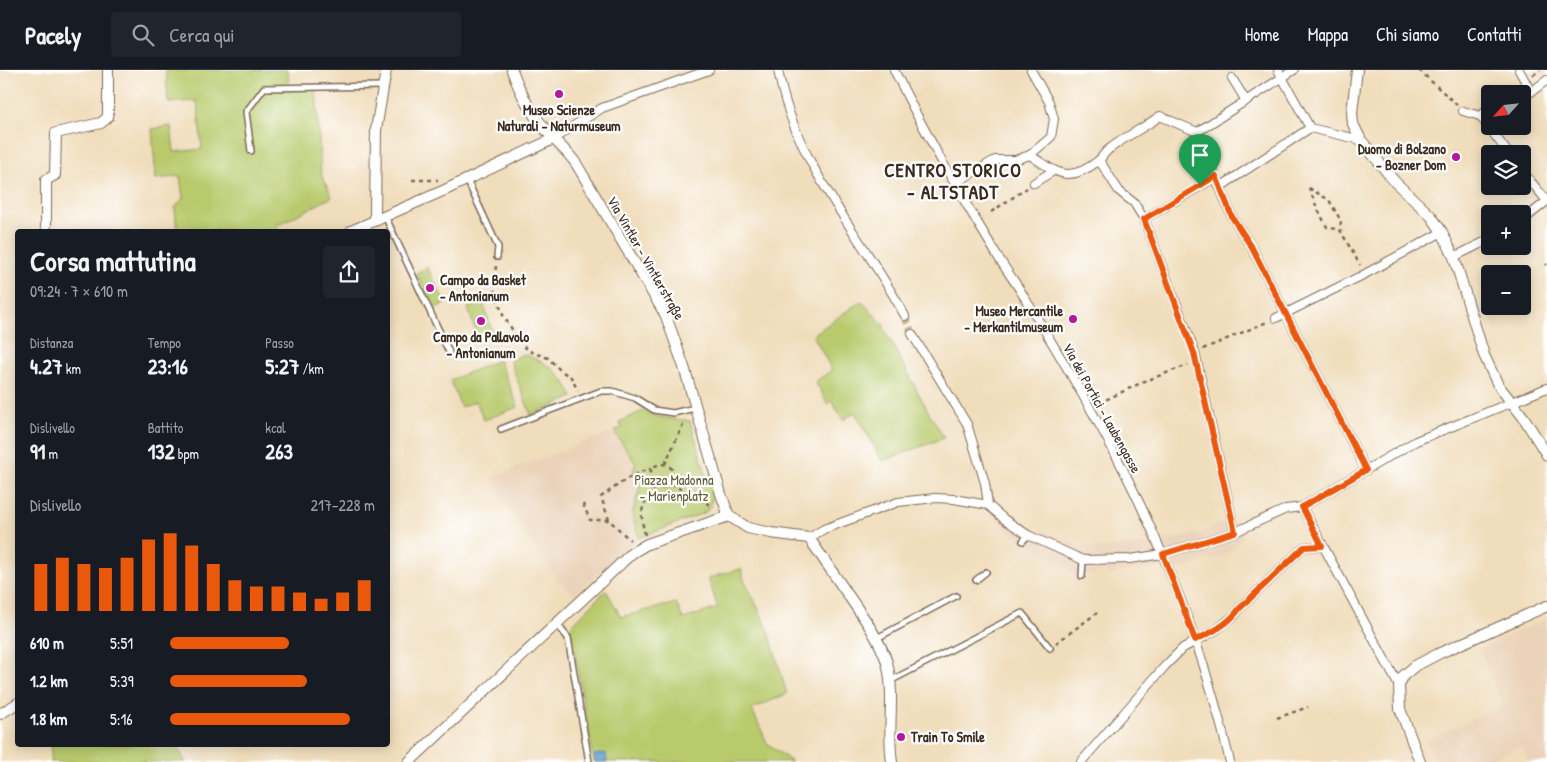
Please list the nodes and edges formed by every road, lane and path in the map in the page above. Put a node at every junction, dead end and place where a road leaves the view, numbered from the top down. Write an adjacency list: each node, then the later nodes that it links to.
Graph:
1 (108, 70): 42 (street)
2 (386, 70): 16 (street)
3 (512, 70): 22 (street, Via Vintler - Vintlerstraße)
4 (709, 70): 22 (street)
5 (778, 70): 53 (street)
6 (894, 70): 33 (street, Via dei Portici - Laubengasse)
7 (1031, 70): 26 (street)
8 (1278, 70): 14 (street)
9 (1294, 70): 14 (street)
10 (1356, 70): 23 (street)
11 (1419, 70): 18 (path)
12 (1519, 70): 15 (street)
13 (1232, 78): 17 (street)
14 (1282, 78): 17 (street); 20 (street)
15 (1547, 80)
16 (382, 86): 25 (lane); 40 (street)
17 (1246, 101): 21 (street)
18 (1463, 111): 19 (street)
19 (1480, 116): 24 (street)
20 (1310, 128): 23 (street); 35 (street)
21 (1197, 132): 27 (street); 29 (street)
22 (553, 139): 30 (street); 63 (street, Via Vintler - Vintlerstraße)
23 (1361, 140): 46 (street)
24 (1502, 145)
25 (251, 151)
26 (1030, 155): 28 (street); 33 (street)
27 (1099, 160): 28 (street); 41 (street)
28 (1053, 171): 34 (street)
29 (1216, 176): 35 (street); 41 (street)
30 (467, 179): 36 (street); 49 (lane)
31 (412, 180): 36 (path)
32 (1531, 182): 37 (street)
33 (955, 183): 81 (street, Via dei Portici - Laubengasse)
34 (1034, 184): 38 (path)
35 (1220, 187): 52 (street)
36 (445, 190): 40 (street)
37 (1547, 201): 39 (street)
38 (991, 212)
39 (1531, 214)
40 (381, 218): 43 (street); 44 (lane)
41 (1144, 219): 57 (street)
42 (46, 226)
43 (356, 229)
44 (387, 229)
45 (1340, 230): 45 (path); 51 (path)
46 (1442, 232): 50 (street); 51 (street)
47 (390, 236): 56 (lane)
48 (1481, 244): 50 (street)
49 (497, 257): 60 (path)
50 (1454, 257): 62 (street)
51 (1365, 274): 52 (street)
52 (1285, 313): 54 (street); 68 (street)
53 (905, 316)
54 (1276, 318): 57 (path)
55 (912, 334): 72 (street)
56 (449, 352)
57 (1194, 353): 58 (street)
58 (1196, 362): 61 (path); 76 (street)
59 (1547, 388): 62 (street)
60 (582, 399): 63 (lane); 64 (lane)
61 (1102, 402)
62 (1511, 402): 65 (street); 68 (street)
63 (695, 408): 66 (path); 74 (street, Via Vintler - Vintlerstraße)
64 (501, 429)
65 (1547, 455)
66 (665, 464): 67 (path); 69 (path)
67 (651, 469): 70 (path); 75 (path)
68 (1366, 470): 73 (street)
69 (672, 484): 70 (path); 74 (path)
70 (656, 487): 78 (path)
71 (583, 504): 75 (path)
72 (988, 505): 77 (street); 82 (street)
73 (1302, 507): 76 (street); 79 (street)
74 (729, 516): 77 (street); 78 (street)
75 (609, 520): 80 (path)
76 (1235, 532): 81 (street)
77 (809, 538): 90 (street)
78 (647, 544): 80 (street)
79 (1322, 546): 91 (street); 94 (street)
80 (637, 550): 89 (street)
81 (1163, 554): 82 (street); 91 (street, Via dei Portici - Laubengasse)
82 (1083, 560): 84 (lane)
83 (986, 572): 85 (lane)
84 (1082, 576)
85 (976, 580)
86 (956, 596): 90 (lane)
87 (1547, 606): 94 (street)
88 (1097, 613): 92 (path)
89 (556, 623): 99 (street); 100 (lane)
90 (877, 638): 93 (street)
91 (1195, 640): 102 (street); 103 (street, Via dei Portici - Laubengasse)
92 (1050, 648): 93 (lane)
93 (890, 681): 101 (street)
94 (1399, 686): 104 (street)
95 (15, 706): 97 (street)
96 (1308, 707): 98 (path)
97 (0, 714)
98 (1277, 718)
99 (409, 762)
100 (589, 762)
101 (892, 762)
102 (1081, 762)
103 (1230, 762)
104 (1420, 762)

